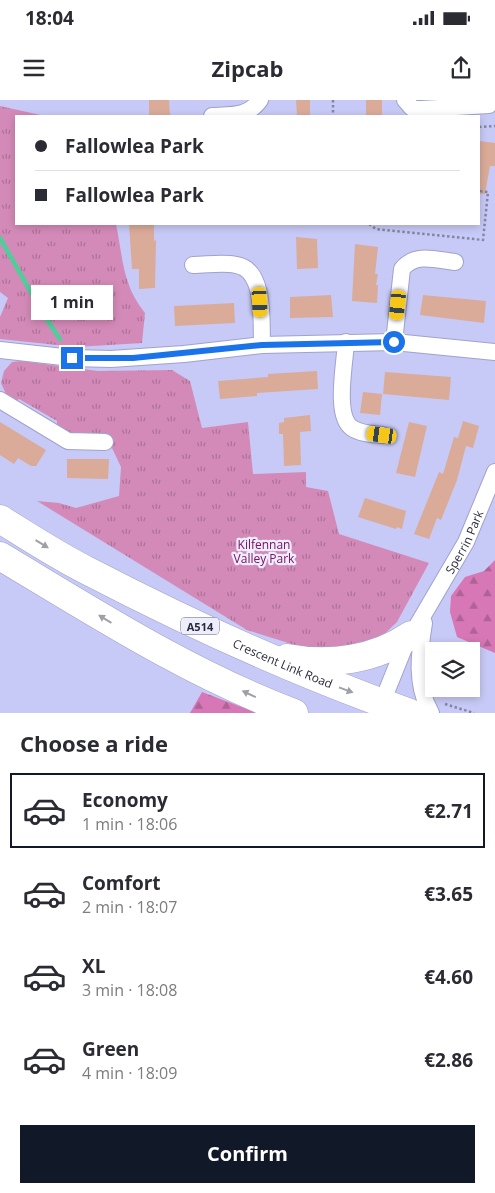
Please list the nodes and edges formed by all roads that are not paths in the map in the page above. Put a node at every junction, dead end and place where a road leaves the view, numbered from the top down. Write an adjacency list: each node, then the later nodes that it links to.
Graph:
1 (260, 100): 4 (street)
2 (405, 100): 3 (street)
3 (489, 105)
4 (228, 115)
5 (455, 262): 8 (street)
6 (193, 265): 9 (street)
7 (346, 342): 8 (street); 9 (street); 13 (street)
8 (394, 342): 11 (street)
9 (262, 345): 10 (street)
10 (0, 351)
11 (495, 352)
12 (0, 400): 14 (street)
13 (382, 435)
14 (105, 442)
15 (495, 472): 18 (street, Sperrin Park)
16 (0, 519): 20 (highway, Crescent Link Road / A514, one-way to 20)
17 (0, 556): 22 (highway, one-way to 17)
18 (427, 609): 19 (street, Sperrin Park); 24 (street, Sperrin Park)
19 (411, 635): 20 (highway); 21 (street, Sperrin Park)
20 (261, 654): 21 (highway, Crescent Link Road / A514, one-way to 21)
21 (380, 708): 23 (highway, Crescent Link Road / A514)
22 (294, 713)
23 (410, 713)
24 (431, 713)

